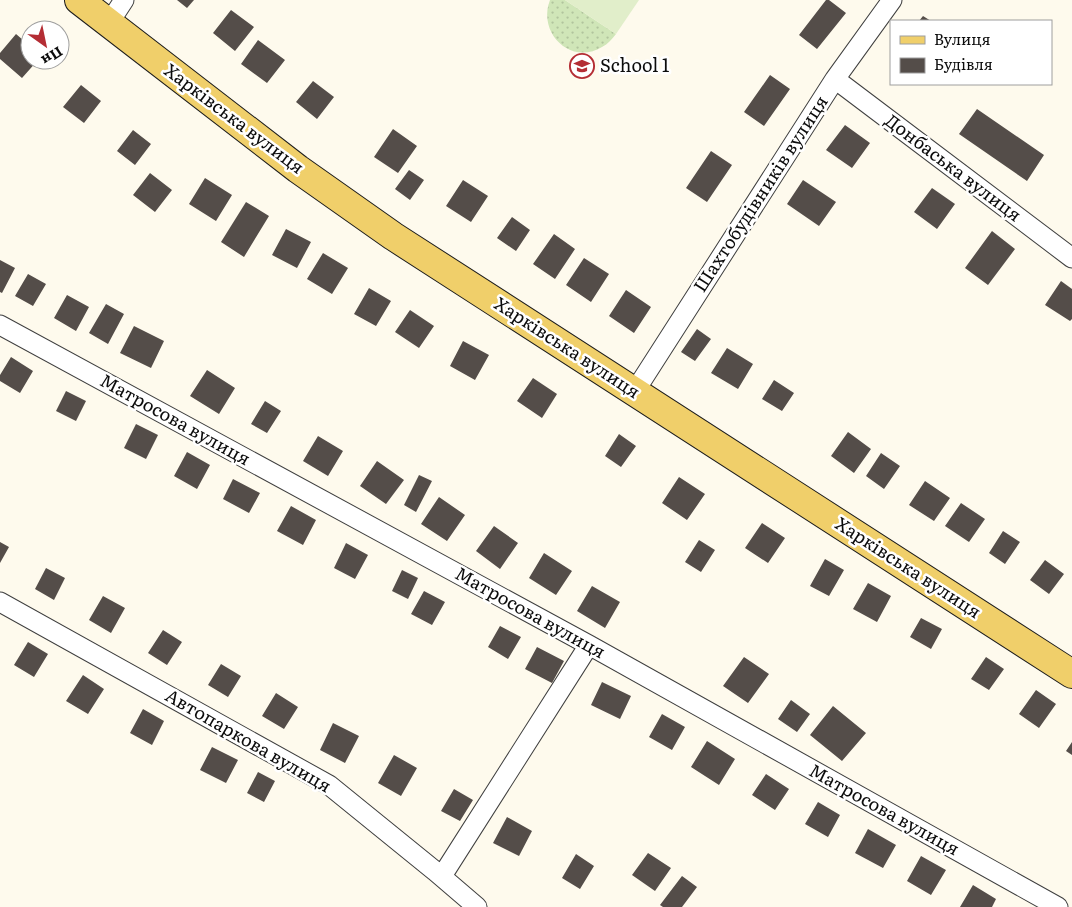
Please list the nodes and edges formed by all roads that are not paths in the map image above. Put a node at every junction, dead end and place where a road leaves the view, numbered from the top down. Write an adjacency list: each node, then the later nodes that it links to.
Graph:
1 (79, 0): 4 (main road, Харківська вулиця)
2 (124, 0): 4 (street)
3 (892, 0): 5 (street, Шахтобудівників вулиця)
4 (109, 24): 8 (main road, Харківська вулиця)
5 (834, 79): 6 (street, Донбаська вулиця); 8 (street, Шахтобудівників вулиця)
6 (1072, 258)
7 (0, 324): 10 (street, Матросова вулиця)
8 (635, 391): 11 (main road, Харківська вулиця)
9 (0, 602): 12 (street, Автопаркова вулиця)
10 (590, 645): 12 (street); 14 (street, Матросова вулиця)
11 (1072, 674)
12 (442, 876): 13 (street, Автопаркова вулиця)
13 (477, 907)
14 (1058, 907)

